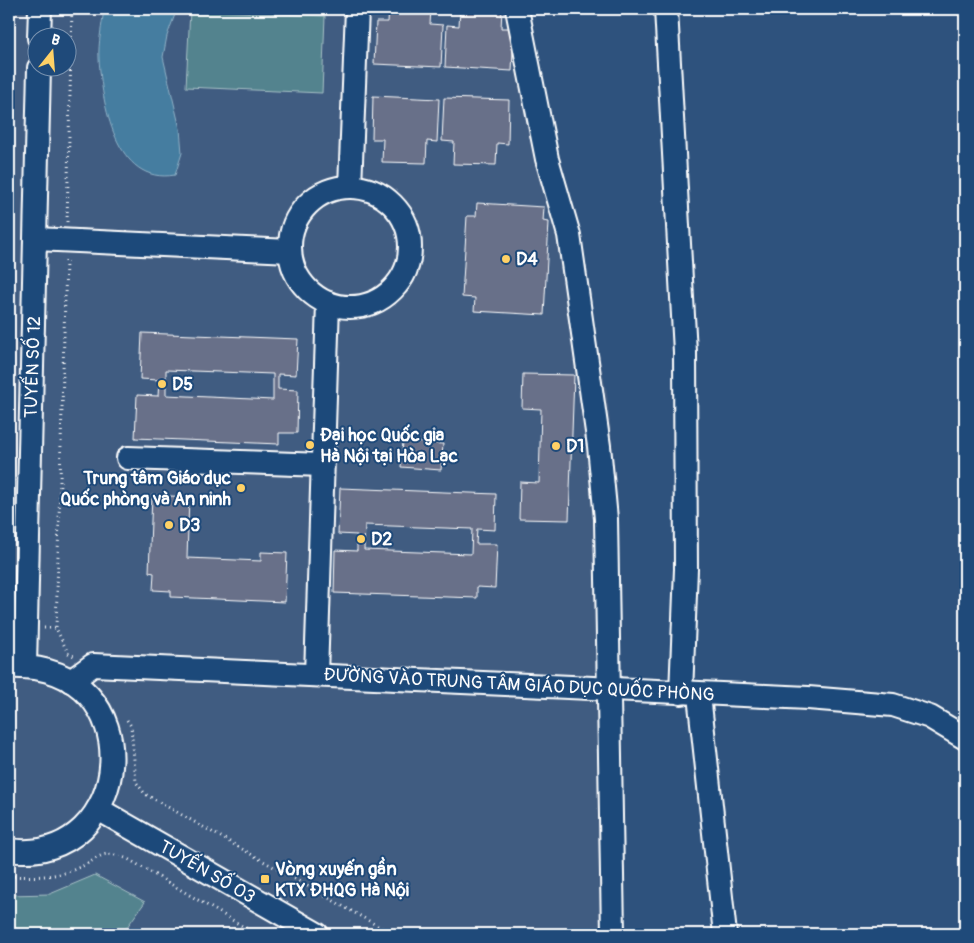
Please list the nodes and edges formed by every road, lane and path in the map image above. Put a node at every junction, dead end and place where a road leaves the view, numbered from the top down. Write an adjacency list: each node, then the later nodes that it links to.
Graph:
1 (40, 9): 6 (street)
2 (72, 9): 10 (path)
3 (357, 9): 8 (street)
4 (517, 9): 19 (street)
5 (666, 9): 20 (street)
6 (40, 28)
7 (39, 78): 9 (street, TUYẾN SỐ 12)
8 (350, 187): 11 (street); 12 (street)
9 (36, 239): 10 (street); 16 (street, TUYẾN SỐ 12)
10 (66, 240): 11 (street); 15 (path)
11 (290, 251): 12 (street)
12 (328, 303): 14 (street)
13 (128, 458): 14 (street)
14 (322, 466): 17 (street)
15 (93, 665): 17 (street, ĐƯỜNG VÀO TRUNG TÂM GIÁO DỤC QUỐC PHÒNG); 18 (street)
16 (17, 666): 18 (street)
17 (316, 675): 19 (street, ĐƯỜNG VÀO TRUNG TÂM GIÁO DỤC QUỐC PHÒNG)
18 (71, 681): 23 (street)
19 (609, 690): 20 (street, ĐƯỜNG VÀO TRUNG TÂM GIÁO DỤC QUỐC PHÒNG); 30 (street)
20 (690, 694): 22 (street, ĐƯỜNG VÀO TRUNG TÂM GIÁO DỤC QUỐC PHÒNG); 31 (street)
21 (126, 719): 29 (path)
22 (965, 738)
23 (98, 809): 24 (street); 26 (street, TUYẾN SỐ 03)
24 (9, 850)
25 (9, 876): 27 (path)
26 (282, 926): 28 (street, TUYẾN SỐ 03)
27 (256, 934)
28 (317, 934)
29 (392, 934)
30 (613, 934)
31 (725, 934)

